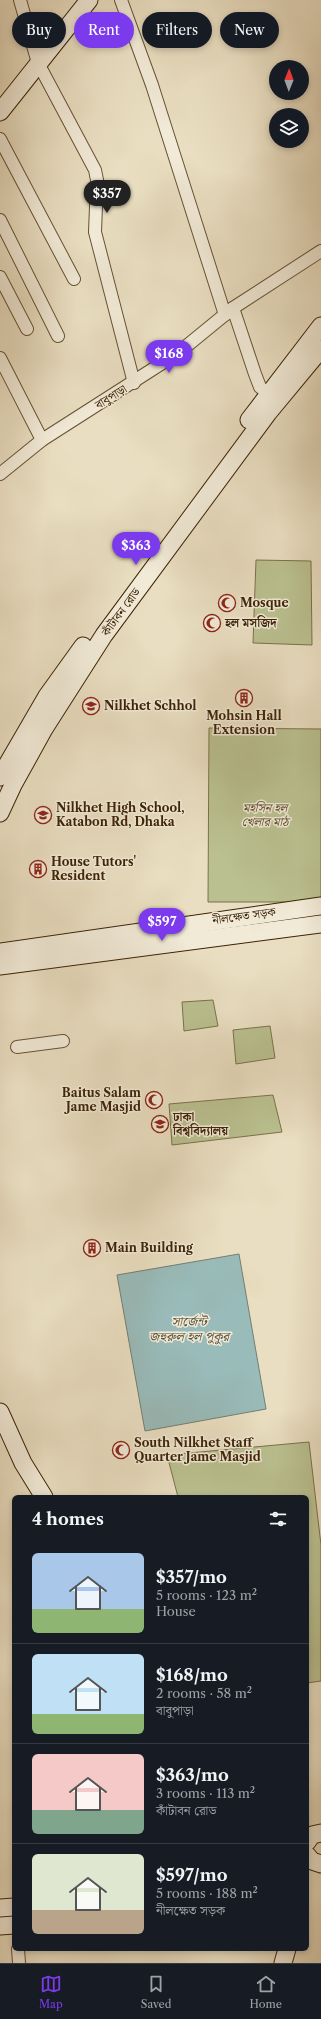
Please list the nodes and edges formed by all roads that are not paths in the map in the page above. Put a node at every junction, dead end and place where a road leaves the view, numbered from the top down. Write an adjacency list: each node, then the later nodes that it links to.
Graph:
1 (20, 0): 4 (street)
2 (89, 0): 4 (main road)
3 (121, 0): 11 (street)
4 (38, 64): 5 (main road); 17 (street)
5 (0, 112)
6 (0, 139): 10 (street)
7 (0, 220): 14 (street)
8 (321, 251): 11 (street, বাবুপাড়া)
9 (0, 277): 13 (street)
10 (74, 279)
11 (229, 312): 17 (street, বাবুপাড়া); 18 (street)
12 (321, 326): 18 (main road, কাঁটাবন রোড)
13 (27, 329)
14 (58, 336)
15 (321, 349): 18 (main road, কাঁটাবন রোড)
16 (0, 358): 19 (street)
17 (134, 382): 19 (street, বাবুপাড়া)
18 (273, 398): 21 (main road, কাঁটাবন রোড)
19 (42, 440): 20 (street, বাবুপাড়া)
20 (0, 474)
21 (5, 773): 22 (main road, কাঁটাবন রোড)
22 (0, 813)
23 (321, 906): 25 (main road, নীলক্ষেত সড়ক)
24 (321, 924): 26 (main road, নীলক্ষেত সড়ক)
25 (0, 952)
26 (0, 966)
27 (62, 1041): 28 (street)
28 (17, 1047)
29 (0, 1412): 32 (main road)
30 (0, 1436): 31 (main road)
31 (33, 1495)
32 (43, 1495)
33 (12, 1925): 34 (main road)
34 (0, 1926)
35 (18, 1951): 37 (street)
36 (286, 1951): 38 (main road)
37 (19, 1963)
38 (283, 1963)

